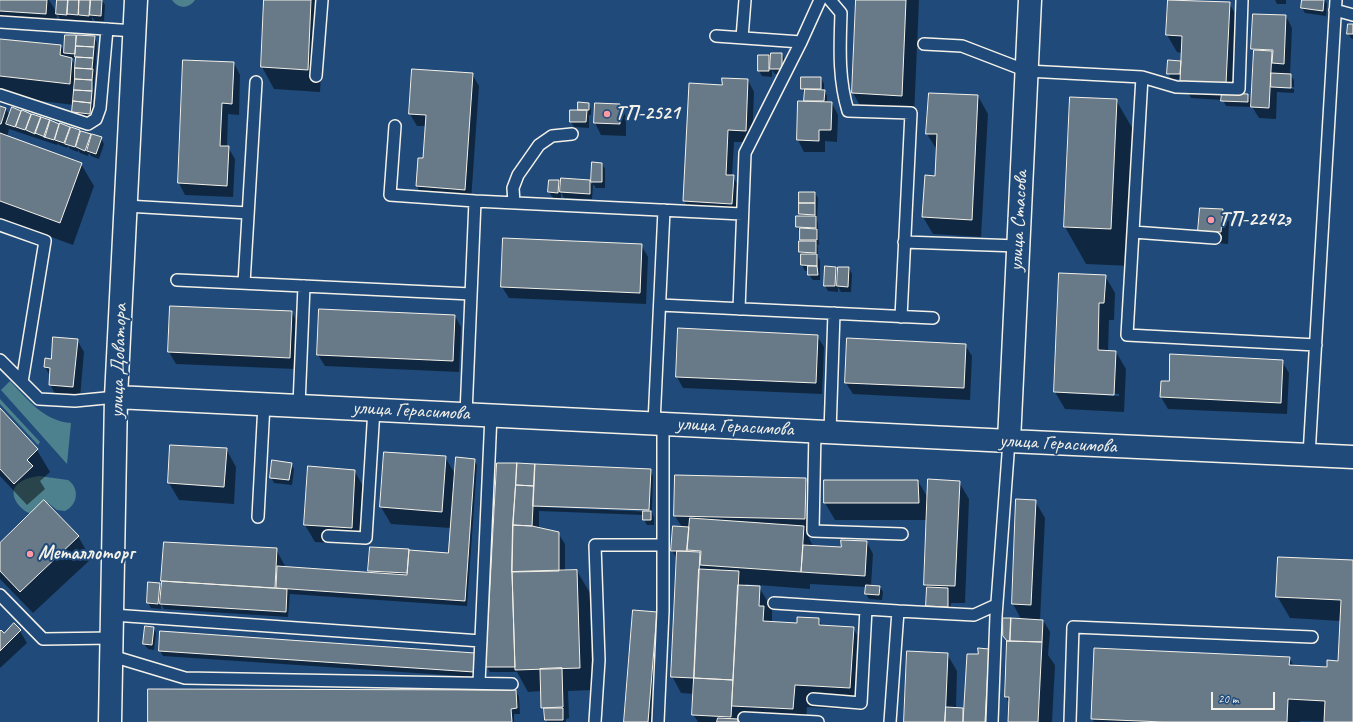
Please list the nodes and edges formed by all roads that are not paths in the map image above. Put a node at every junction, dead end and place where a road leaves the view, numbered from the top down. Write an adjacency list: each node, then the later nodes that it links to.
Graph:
1 (136, 0): 12 (street, улица Доватора)
2 (322, 0): 18 (lane)
3 (744, 0): 14 (lane)
4 (820, 0): 15 (lane)
5 (830, 0): 33 (lane)
6 (1030, 0): 17 (street, улица Стасова)
7 (1242, 0): 19 (lane)
8 (1336, 5): 9 (lane); 44 (lane)
9 (1353, 15)
10 (0, 22): 11 (lane)
11 (107, 29): 12 (lane); 21 (lane)
12 (135, 31): 26 (street, улица Доватора)
13 (716, 36): 14 (lane)
14 (742, 38): 15 (lane)
15 (801, 42): 29 (lane)
16 (924, 44): 17 (lane)
17 (1027, 71): 19 (lane); 34 (street, улица Стасова)
18 (316, 76)
19 (1142, 77): 31 (lane)
20 (256, 82): 28 (lane)
21 (0, 95)
22 (395, 126): 24 (lane)
23 (572, 134): 25 (lane)
24 (475, 201): 25 (lane); 38 (lane)
25 (514, 203): 27 (lane)
26 (126, 206): 28 (lane); 47 (street, улица Доватора)
27 (664, 210): 29 (lane); 39 (lane)
28 (248, 213): 36 (lane)
29 (742, 214): 40 (lane)
30 (0, 225): 46 (lane)
31 (1133, 232): 32 (lane); 44 (lane)
32 (1215, 238)
33 (904, 242): 34 (lane); 42 (lane)
34 (1018, 246): 55 (street, улица Стасова)
35 (177, 280): 36 (lane)
36 (244, 283): 37 (lane)
37 (304, 286): 38 (lane); 49 (lane)
38 (471, 294): 51 (lane)
39 (660, 305): 40 (lane); 53 (lane)
40 (739, 309): 41 (lane)
41 (834, 313): 42 (lane); 54 (lane)
42 (901, 317): 43 (lane)
43 (933, 318)
44 (1316, 345): 56 (lane)
45 (0, 360): 46 (lane)
46 (22, 382): 47 (lane)
47 (116, 397): 48 (street, улица Герасимова); 67 (street, улица Доватора)
48 (264, 404): 49 (street, улица Герасимова); 58 (lane)
49 (299, 405): 50 (street, улица Герасимова)
50 (374, 409): 51 (street, улица Герасимова); 60 (lane)
51 (466, 414): 52 (street, улица Герасимова)
52 (491, 415): 53 (street, улица Герасимова); 69 (lane)
53 (659, 424): 54 (street, улица Герасимова); 61 (lane)
54 (822, 432): 55 (street, улица Герасимова); 59 (lane)
55 (1008, 441): 56 (street, улица Герасимова); 64 (lane)
56 (1309, 455): 57 (street, улица Герасимова)
57 (1353, 457)
58 (258, 517)
59 (902, 534)
60 (328, 536)
61 (663, 545): 76 (lane); 77 (lane)
62 (0, 594): 70 (lane)
63 (774, 603): 65 (lane)
64 (996, 605): 66 (lane); 80 (lane)
65 (866, 609): 66 (lane); 73 (lane)
66 (898, 611): 79 (lane)
67 (113, 615): 69 (lane); 70 (street, улица Доватора)
68 (1312, 637): 81 (lane)
69 (481, 641): 71 (lane)
70 (112, 647): 71 (lane); 75 (street, улица Доватора)
71 (480, 683): 72 (lane)
72 (512, 684)
73 (813, 699)
74 (744, 718): 78 (lane)
75 (110, 722)
76 (595, 722)
77 (658, 722)
78 (818, 722)
79 (890, 722)
80 (992, 722)
81 (1070, 722)

